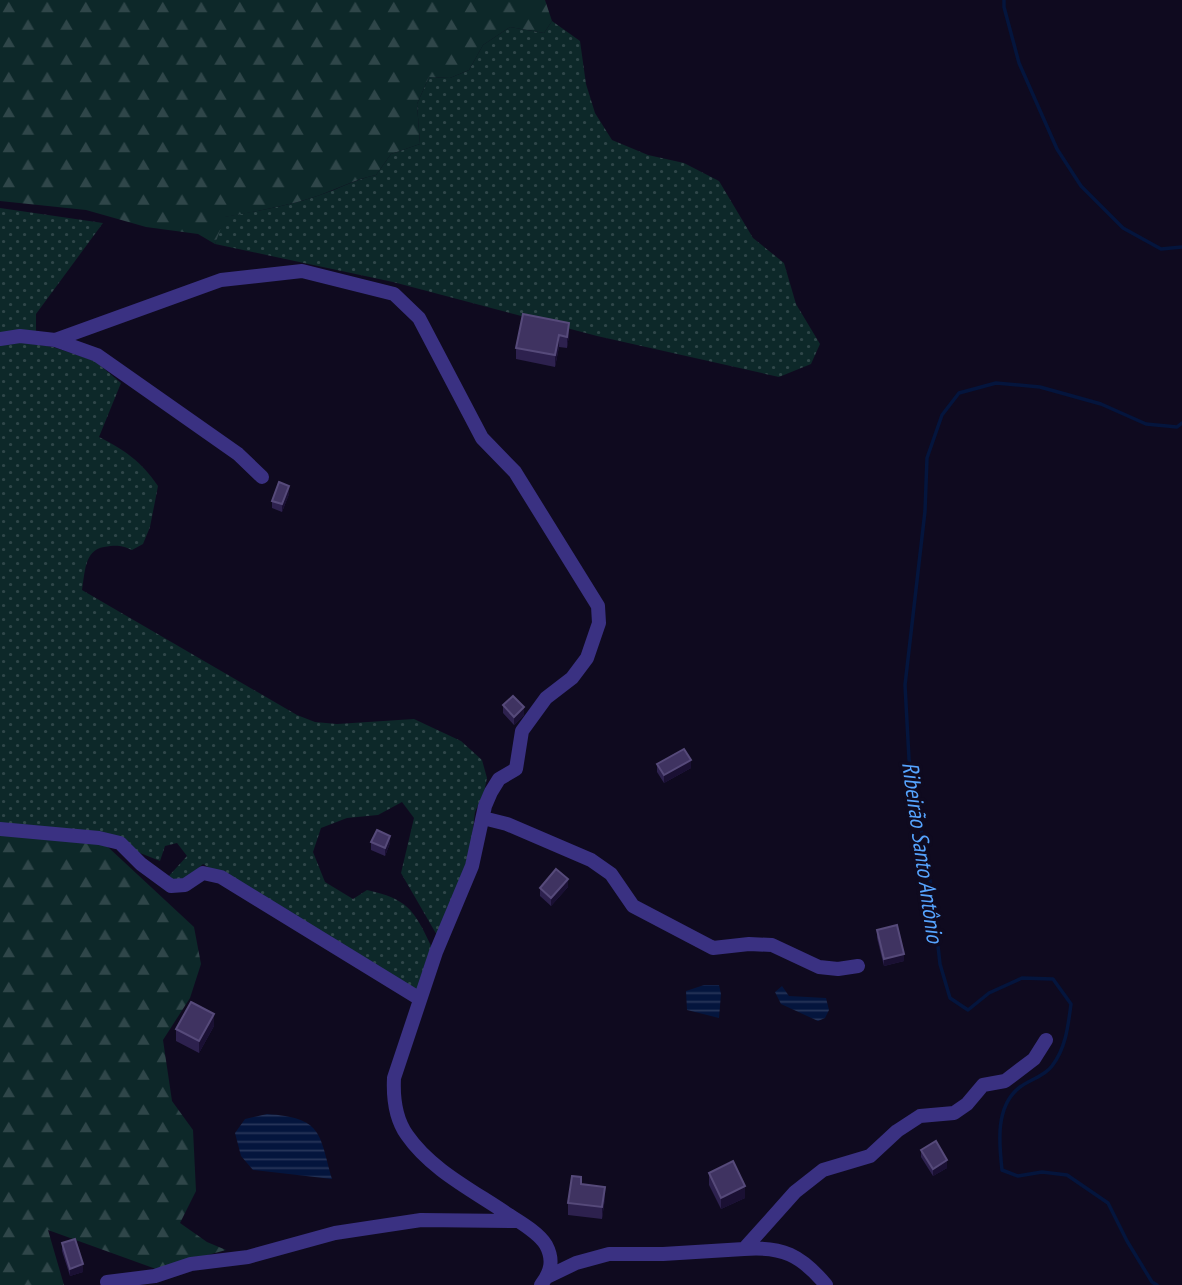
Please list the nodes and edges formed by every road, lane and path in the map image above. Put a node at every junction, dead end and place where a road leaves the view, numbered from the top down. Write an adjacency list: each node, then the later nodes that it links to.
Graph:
1 (0, 339): 2 (street)
2 (54, 340): 3 (street); 4 (street)
3 (262, 477)
4 (483, 818): 6 (street); 7 (street)
5 (0, 829): 7 (street)
6 (858, 966)
7 (420, 999): 9 (street)
8 (1046, 1041): 10 (street)
9 (518, 1221): 11 (street); 12 (street)
10 (744, 1250): 11 (street); 13 (street)
11 (545, 1281)
12 (107, 1282)
13 (826, 1285)

